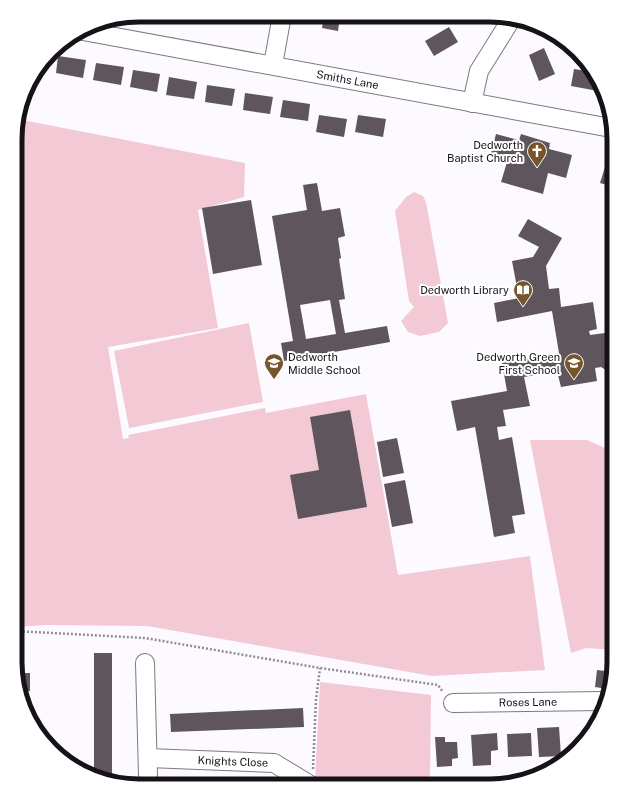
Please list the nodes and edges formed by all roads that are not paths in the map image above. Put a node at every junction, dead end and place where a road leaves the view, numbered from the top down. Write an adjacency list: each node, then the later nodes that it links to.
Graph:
1 (281, 22): 4 (street)
2 (508, 24): 5 (street)
3 (97, 30): 4 (street, Smiths Lane)
4 (273, 65): 5 (street, Smiths Lane)
5 (472, 103): 6 (street, Smiths Lane)
6 (606, 127)
7 (145, 662): 10 (street, Knights Close)
8 (601, 700): 9 (street, Roses Lane)
9 (453, 703)
10 (302, 779)

